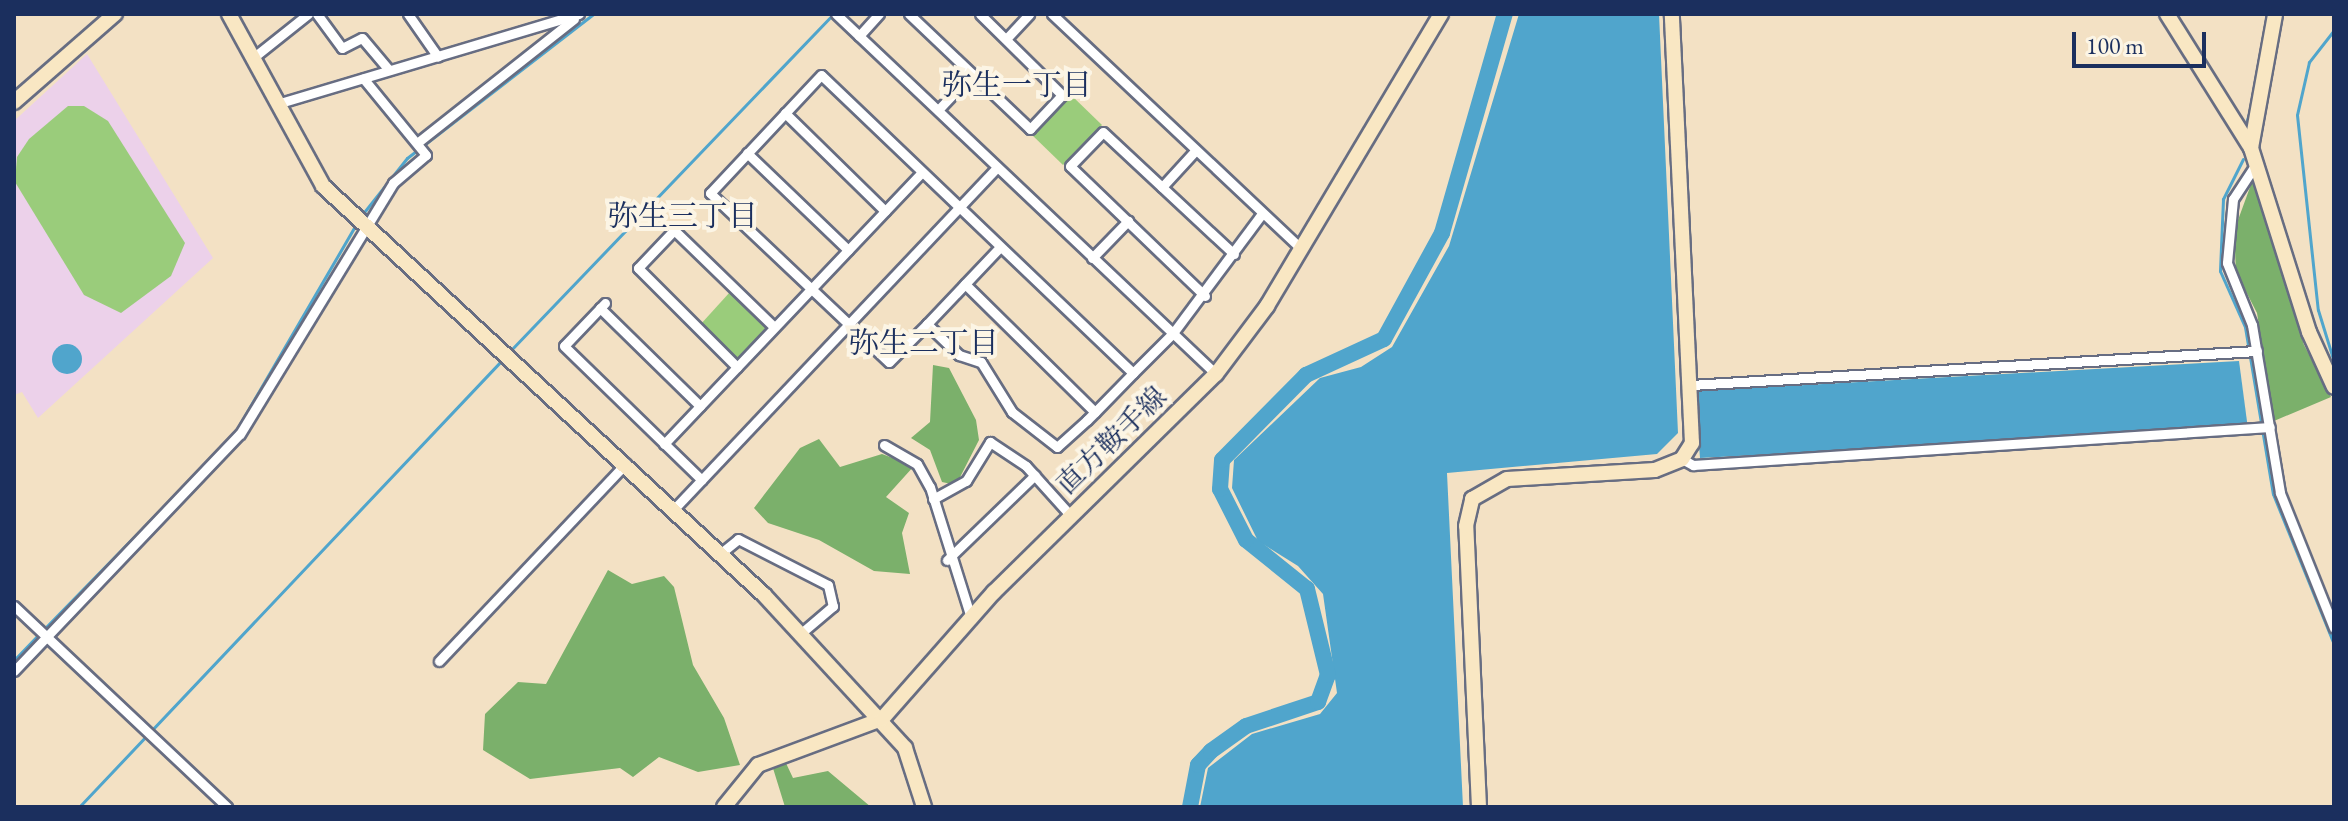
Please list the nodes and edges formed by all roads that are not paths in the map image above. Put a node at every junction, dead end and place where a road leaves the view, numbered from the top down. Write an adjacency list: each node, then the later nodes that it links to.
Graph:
1 (115, 14): 24 (street)
2 (229, 14): 19 (street)
3 (308, 14): 19 (street)
4 (317, 14): 21 (street)
5 (408, 14): 20 (street)
6 (836, 14): 17 (street)
7 (879, 14): 17 (street)
8 (909, 14): 22 (street)
9 (980, 14): 18 (street)
10 (1029, 14): 18 (street)
11 (1052, 14): 30 (street)
12 (1441, 14): 42 (street, 直方鞍手線)
13 (1672, 14): 57 (street)
14 (2167, 14): 29 (street)
15 (2275, 14): 29 (street)
16 (577, 16): 20 (street); 28 (street)
17 (859, 36): 26 (street)
18 (1006, 39): 22 (street)
19 (254, 57): 25 (street)
20 (438, 57): 21 (street)
21 (389, 70): 23 (street)
22 (972, 74): 26 (street)
23 (363, 78): 25 (street); 28 (street)
24 (14, 102)
25 (280, 103): 40 (street)
26 (938, 110): 33 (street)
27 (785, 113): 31 (street); 34 (street); 37 (street)
28 (417, 143): 40 (street)
29 (2251, 148): 32 (street)
30 (1195, 151): 35 (street); 38 (street)
31 (747, 153): 43 (street); 47 (street)
32 (2256, 164): 53 (street); 58 (street)
33 (997, 167): 36 (street); 45 (street)
34 (922, 172): 36 (street); 37 (street)
35 (1162, 187): 39 (street); 44 (street)
36 (959, 208): 41 (street); 49 (street)
37 (885, 211): 43 (street)
38 (1261, 215): 42 (street); 44 (street)
39 (1128, 221): 45 (street); 48 (street)
40 (367, 227): 65 (street); 77 (street)
41 (1000, 247): 46 (street); 55 (street)
42 (1301, 249): 56 (street, 直方鞍手線)
43 (848, 250): 47 (street)
44 (1234, 254): 48 (street)
45 (1092, 258): 52 (street)
46 (965, 284): 50 (street); 60 (street)
47 (811, 288): 49 (street); 51 (street)
48 (1205, 296): 52 (street)
49 (850, 324): 50 (street); 67 (street)
50 (927, 324): 60 (street)
51 (774, 327): 54 (street); 54 (street)
52 (1173, 333): 55 (street); 56 (street)
53 (2257, 351): 57 (street); 61 (street)
54 (737, 367): 59 (street)
55 (1133, 373): 60 (street)
56 (1216, 374): 70 (street, 直方鞍手線)
57 (1691, 385): 64 (street)
58 (2334, 387)
59 (700, 406): 62 (street); 62 (street)
60 (1095, 412)
61 (2270, 427): 64 (street); 75 (street)
62 (664, 444): 67 (street)
63 (884, 445): 68 (street)
64 (1682, 459): 84 (street)
65 (626, 463): 69 (street); 78 (street)
66 (1035, 475): 68 (street); 70 (street); 72 (street)
67 (702, 480): 69 (street)
68 (933, 499): 72 (street)
69 (674, 509): 71 (street)
70 (1071, 516): 74 (street, 直方鞍手線)
71 (721, 553): 76 (street); 76 (street)
72 (947, 560): 74 (street)
73 (14, 606): 77 (street)
74 (971, 618): 80 (street, 直方鞍手線)
75 (2334, 628)
76 (800, 634): 80 (street)
77 (49, 636): 79 (street); 81 (street)
78 (439, 661)
79 (14, 671)
80 (882, 719): 82 (street, 直方鞍手線); 83 (street)
81 (227, 807)
82 (724, 807)
83 (924, 807)
84 (1479, 807)

